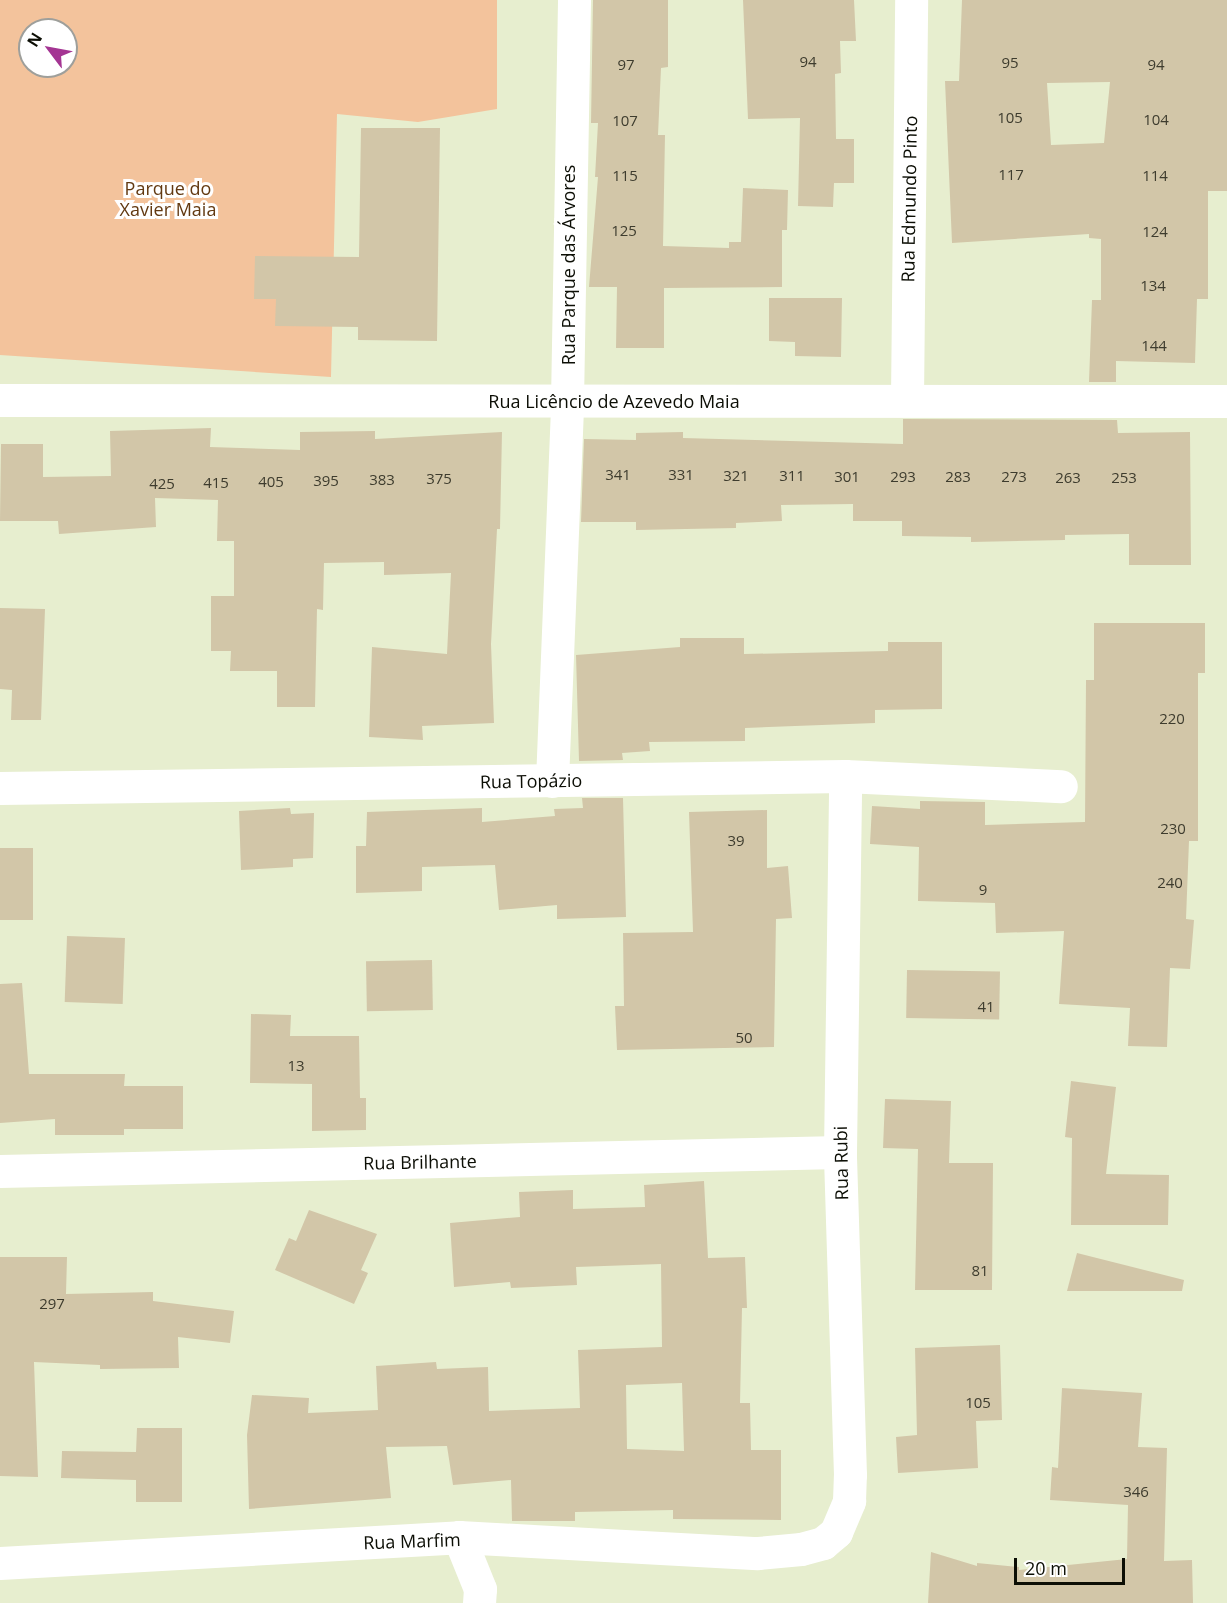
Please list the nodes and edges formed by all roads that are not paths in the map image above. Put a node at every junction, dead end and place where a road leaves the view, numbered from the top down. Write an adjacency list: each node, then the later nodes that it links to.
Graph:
1 (574, 0): 6 (street, Rua Parque das Árvores)
2 (911, 0): 3 (street, Rua Edmundo Pinto)
3 (907, 399): 5 (street, Rua Licêncio de Azevedo Maia); 6 (street, Rua Licêncio de Azevedo Maia)
4 (0, 400): 6 (street, Rua Licêncio de Azevedo Maia)
5 (1227, 401)
6 (567, 402): 8 (street, Rua Parque das Árvores)
7 (845, 776): 8 (street, Rua Topázio); 9 (street, Rua Topázio); 11 (street, Rua Rubi)
8 (552, 781): 10 (street, Rua Topázio)
9 (1061, 786)
10 (0, 788)
11 (840, 1152): 12 (street, Rua Brilhante); 14 (street, Rua Rubi)
12 (0, 1171)
13 (459, 1537): 14 (street, Rua Marfim); 15 (street, Rua Marfim); 16 (street)
14 (823, 1543)
15 (0, 1563)
16 (479, 1603)

